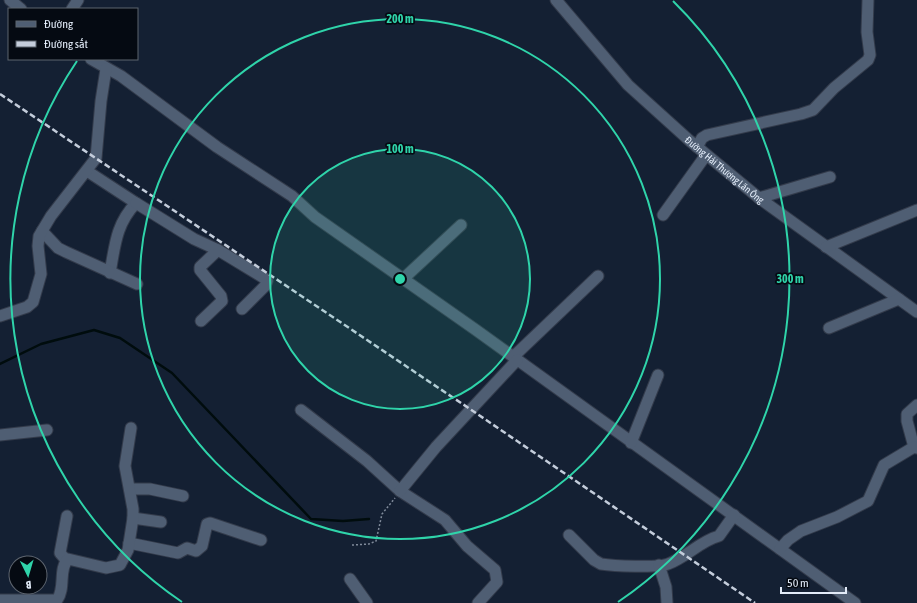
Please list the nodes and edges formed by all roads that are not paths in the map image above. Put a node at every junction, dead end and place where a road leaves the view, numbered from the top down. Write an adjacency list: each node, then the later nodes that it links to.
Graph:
1 (10, 0): 4 (street)
2 (556, 0): 7 (street, Đường Hải Thượng Lãn Ông)
3 (868, 0): 7 (street)
4 (20, 8)
5 (92, 60): 6 (street)
6 (106, 69): 9 (street); 21 (street)
7 (697, 146): 8 (street, Đường Hải Thượng Lãn Ông)
8 (706, 155): 11 (street, Đường Hải Thượng Lãn Ông); 14 (street)
9 (87, 171): 12 (street); 16 (street)
10 (830, 177): 11 (street)
11 (759, 198): 17 (street, Đường Hải Thượng Lãn Ông)
12 (136, 203): 18 (street); 19 (street)
13 (917, 210): 17 (street)
14 (663, 215)
15 (461, 225): 21 (street)
16 (42, 231): 19 (street); 26 (street)
17 (826, 247): 23 (street, Đường Hải Thượng Lãn Ông)
18 (218, 250): 24 (street); 27 (street)
19 (110, 273): 22 (street)
20 (598, 276): 29 (street)
21 (403, 279): 29 (street)
22 (137, 284)
23 (899, 299): 25 (street, Đường Hải Thượng Lãn Ông); 28 (street)
24 (242, 309)
25 (917, 312)
26 (0, 316)
27 (201, 321)
28 (829, 328)
29 (515, 359): 36 (street); 39 (street)
30 (658, 375): 36 (street)
31 (917, 405): 37 (street)
32 (301, 410): 39 (street)
33 (131, 428): 38 (street)
34 (47, 430): 35 (street)
35 (0, 434)
36 (631, 443): 41 (street)
37 (915, 447): 48 (street)
38 (130, 489): 40 (street); 43 (street)
39 (400, 491): 55 (street)
40 (183, 496)
41 (734, 515): 48 (street); 50 (street)
42 (67, 516): 49 (street)
43 (133, 518): 44 (street); 47 (street)
44 (161, 522)
45 (569, 535): 50 (street)
46 (261, 540): 47 (street)
47 (129, 544): 49 (street)
48 (780, 549): 57 (street)
49 (66, 560): 53 (street)
50 (659, 565): 56 (street)
51 (350, 579): 54 (street)
52 (0, 600): 53 (street)
53 (59, 601)
54 (367, 603)
55 (478, 603)
56 (667, 603)
57 (855, 603)

